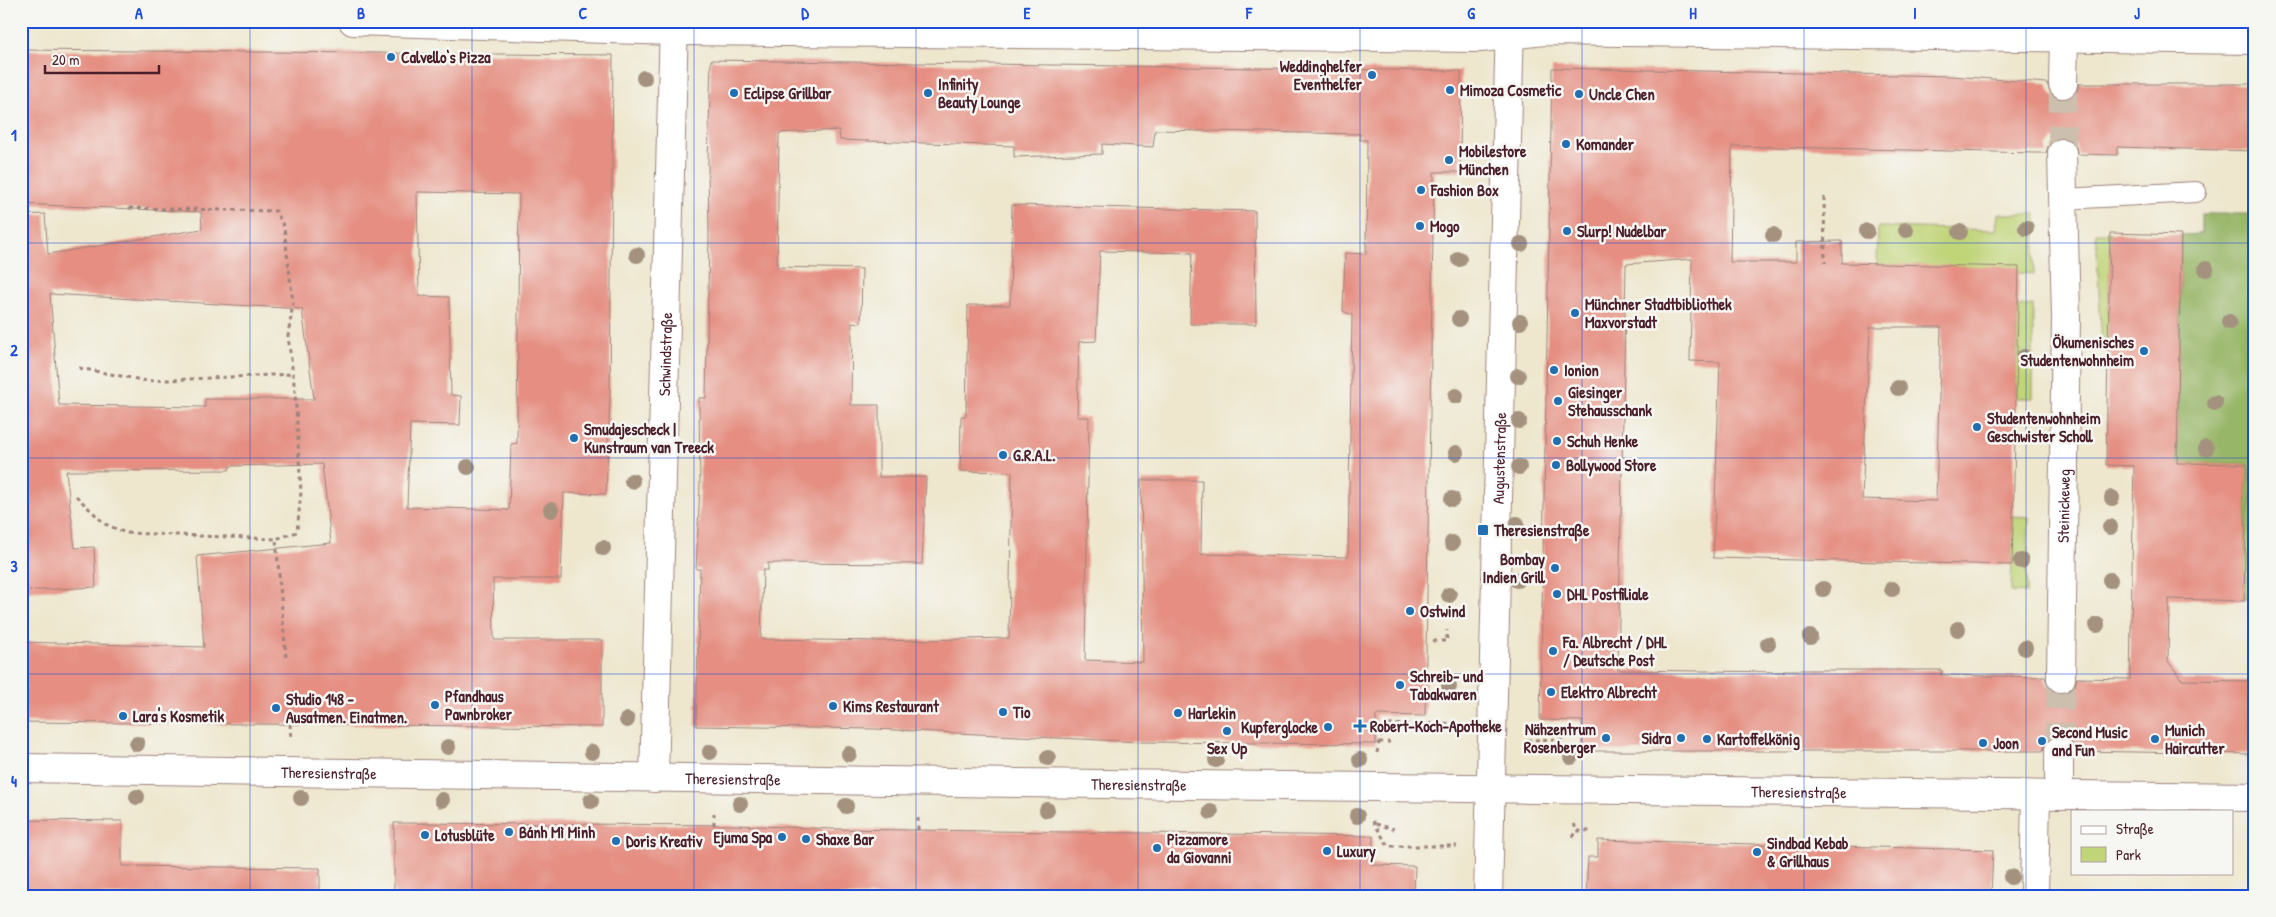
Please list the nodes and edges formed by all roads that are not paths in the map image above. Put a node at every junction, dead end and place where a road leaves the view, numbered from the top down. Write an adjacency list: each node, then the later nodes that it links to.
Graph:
1 (353, 21): 2 (street)
2 (674, 26): 3 (street); 13 (street, Schwindstraße)
3 (1510, 28): 4 (street); 14 (street, Augustenstraße)
4 (2064, 37): 5 (street); 6 (street)
5 (2255, 40)
6 (2063, 84)
7 (2062, 154): 9 (street, Steinickeweg)
8 (2196, 192): 9 (lane)
9 (2064, 199): 10 (street, Steinickeweg)
10 (2061, 678)
11 (2059, 751): 15 (street)
12 (21, 768): 13 (street, Theresienstraße)
13 (654, 778): 14 (street, Theresienstraße)
14 (1492, 787): 15 (street, Theresienstraße); 17 (street, Augustenstraße)
15 (2047, 795): 16 (street, Theresienstraße); 18 (street)
16 (2255, 798)
17 (1488, 896)
18 (2034, 896)

